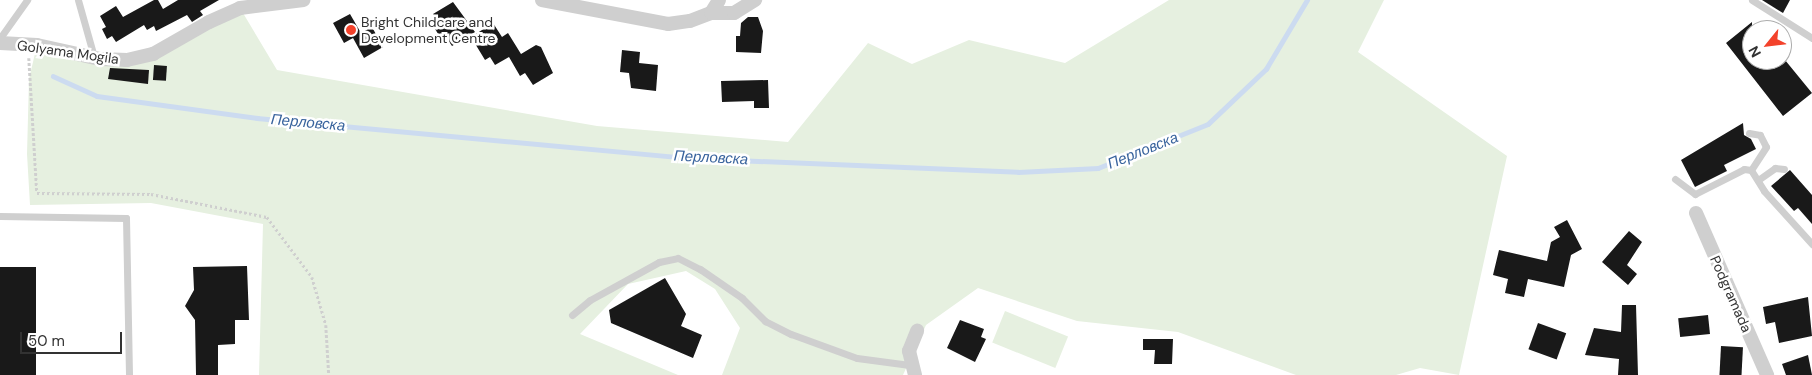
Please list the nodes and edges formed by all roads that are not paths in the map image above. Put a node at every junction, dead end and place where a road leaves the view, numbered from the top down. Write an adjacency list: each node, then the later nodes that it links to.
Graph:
1 (27, 0): 11 (lane)
2 (78, 0): 14 (lane)
3 (303, 0): 9 (street, Golyama Mogila)
4 (542, 0): 8 (street)
5 (719, 0): 10 (street)
6 (756, 0): 10 (street)
7 (1752, 0): 12 (lane)
8 (564, 2): 10 (street)
9 (240, 4): 14 (street, Golyama Mogila)
10 (712, 13)
11 (0, 38)
12 (1812, 38)
13 (0, 43): 14 (street, Golyama Mogila)
14 (94, 58)
15 (1749, 132): 17 (lane)
16 (1784, 169): 19 (lane)
17 (1751, 170): 18 (lane); 19 (lane)
18 (1675, 179)
19 (1758, 180): 22 (lane)
20 (1696, 213): 27 (street, Podgramada)
21 (0, 216): 26 (lane)
22 (1812, 244)
23 (572, 315): 25 (lane)
24 (918, 330): 25 (street)
25 (913, 370)
26 (130, 375)
27 (1767, 375)

